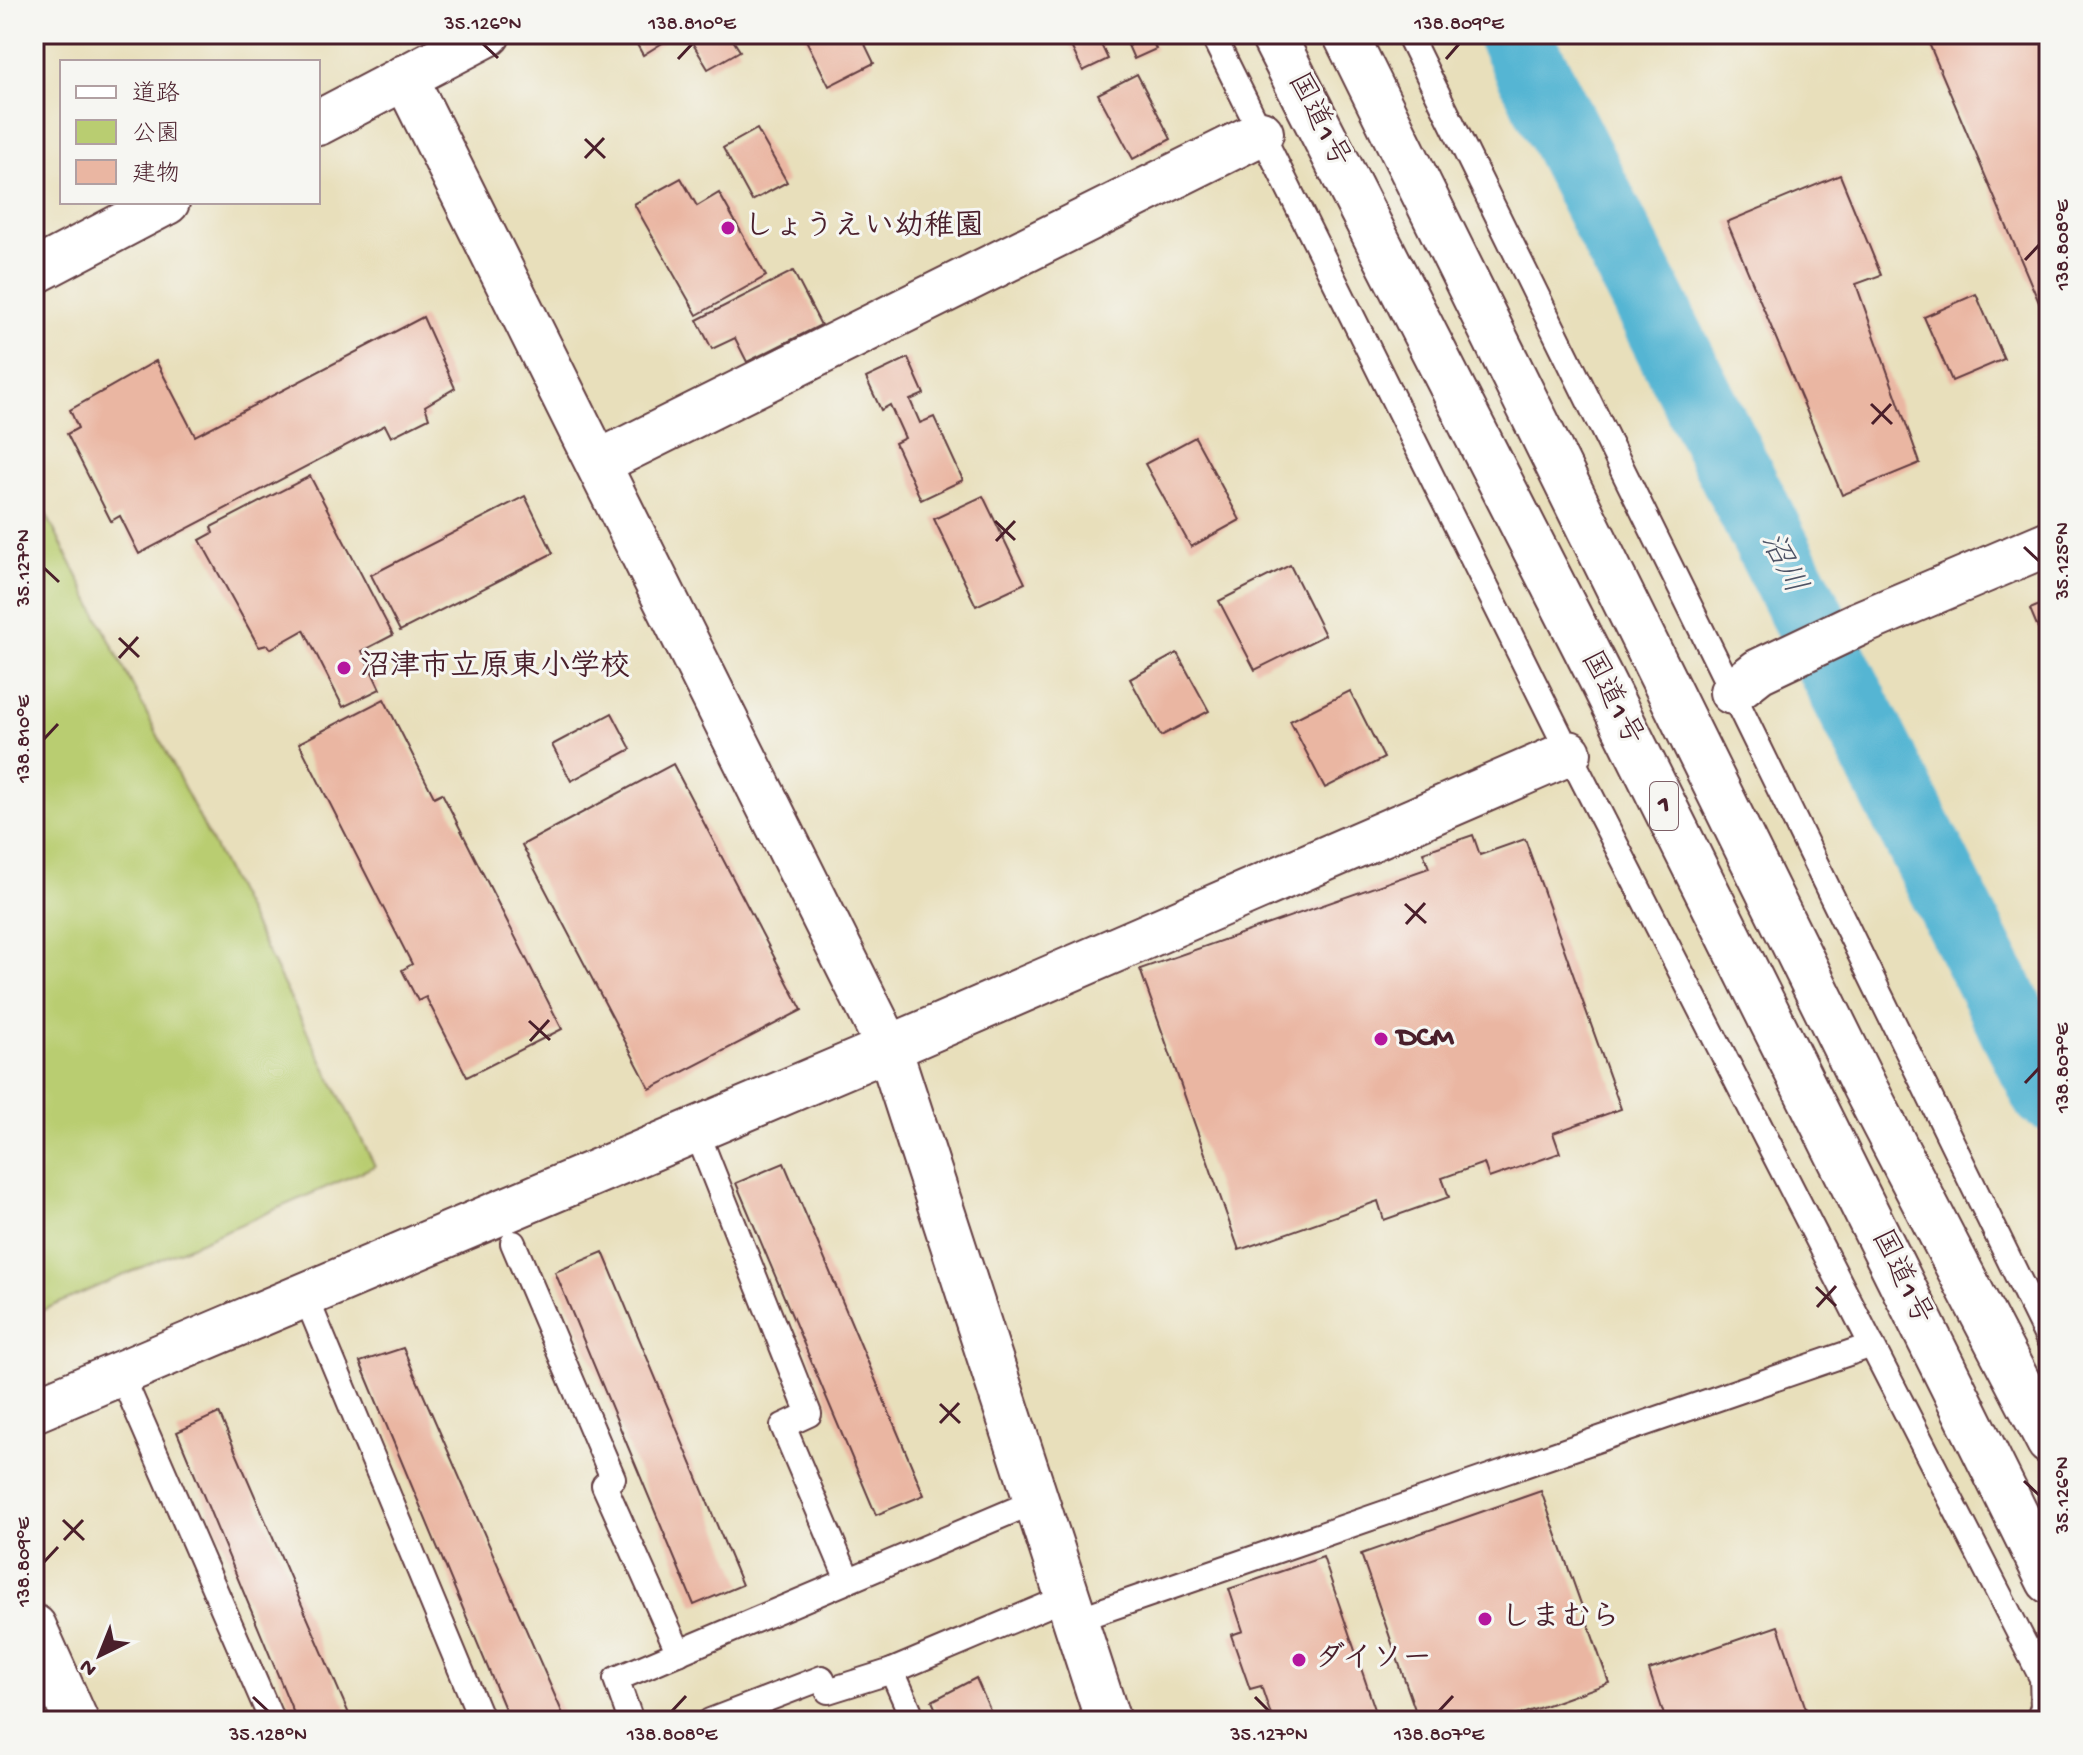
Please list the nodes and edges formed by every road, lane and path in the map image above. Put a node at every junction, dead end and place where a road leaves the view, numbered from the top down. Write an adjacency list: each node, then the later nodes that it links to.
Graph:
1 (488, 34): 6 (main road)
2 (1212, 34): 8 (lane)
3 (1272, 34): 26 (main road, 国道1号 / 1)
4 (1345, 34): 23 (main road, 国道1号 / 1)
5 (1408, 34): 13 (lane)
6 (405, 77): 7 (main road); 11 (main road)
7 (320, 122)
8 (1261, 133): 11 (main road); 14 (lane)
9 (163, 204): 10 (main road)
10 (34, 272)
11 (598, 463): 15 (main road)
12 (2049, 543): 13 (main road)
13 (1746, 682): 19 (lane)
14 (1569, 753): 15 (main road); 20 (lane)
15 (889, 1048): 16 (main road); 24 (main road)
16 (696, 1130): 18 (main road); 25 (lane)
17 (513, 1243): 29 (lane)
18 (305, 1295): 21 (main road); 33 (lane)
19 (2049, 1341)
20 (1872, 1345): 27 (lane); 38 (lane)
21 (121, 1374): 22 (main road); 32 (lane)
22 (34, 1410)
23 (2049, 1442)
24 (1036, 1501): 25 (lane); 27 (main road)
25 (848, 1580): 29 (lane)
26 (2049, 1581)
27 (1071, 1608): 30 (lane); 37 (main road)
28 (34, 1627): 31 (main road)
29 (679, 1653): 34 (lane)
30 (892, 1671): 35 (lane); 36 (lane)
31 (76, 1721)
32 (272, 1721)
33 (482, 1721)
34 (631, 1721)
35 (710, 1721)
36 (914, 1721)
37 (1108, 1721)
38 (2038, 1721)

